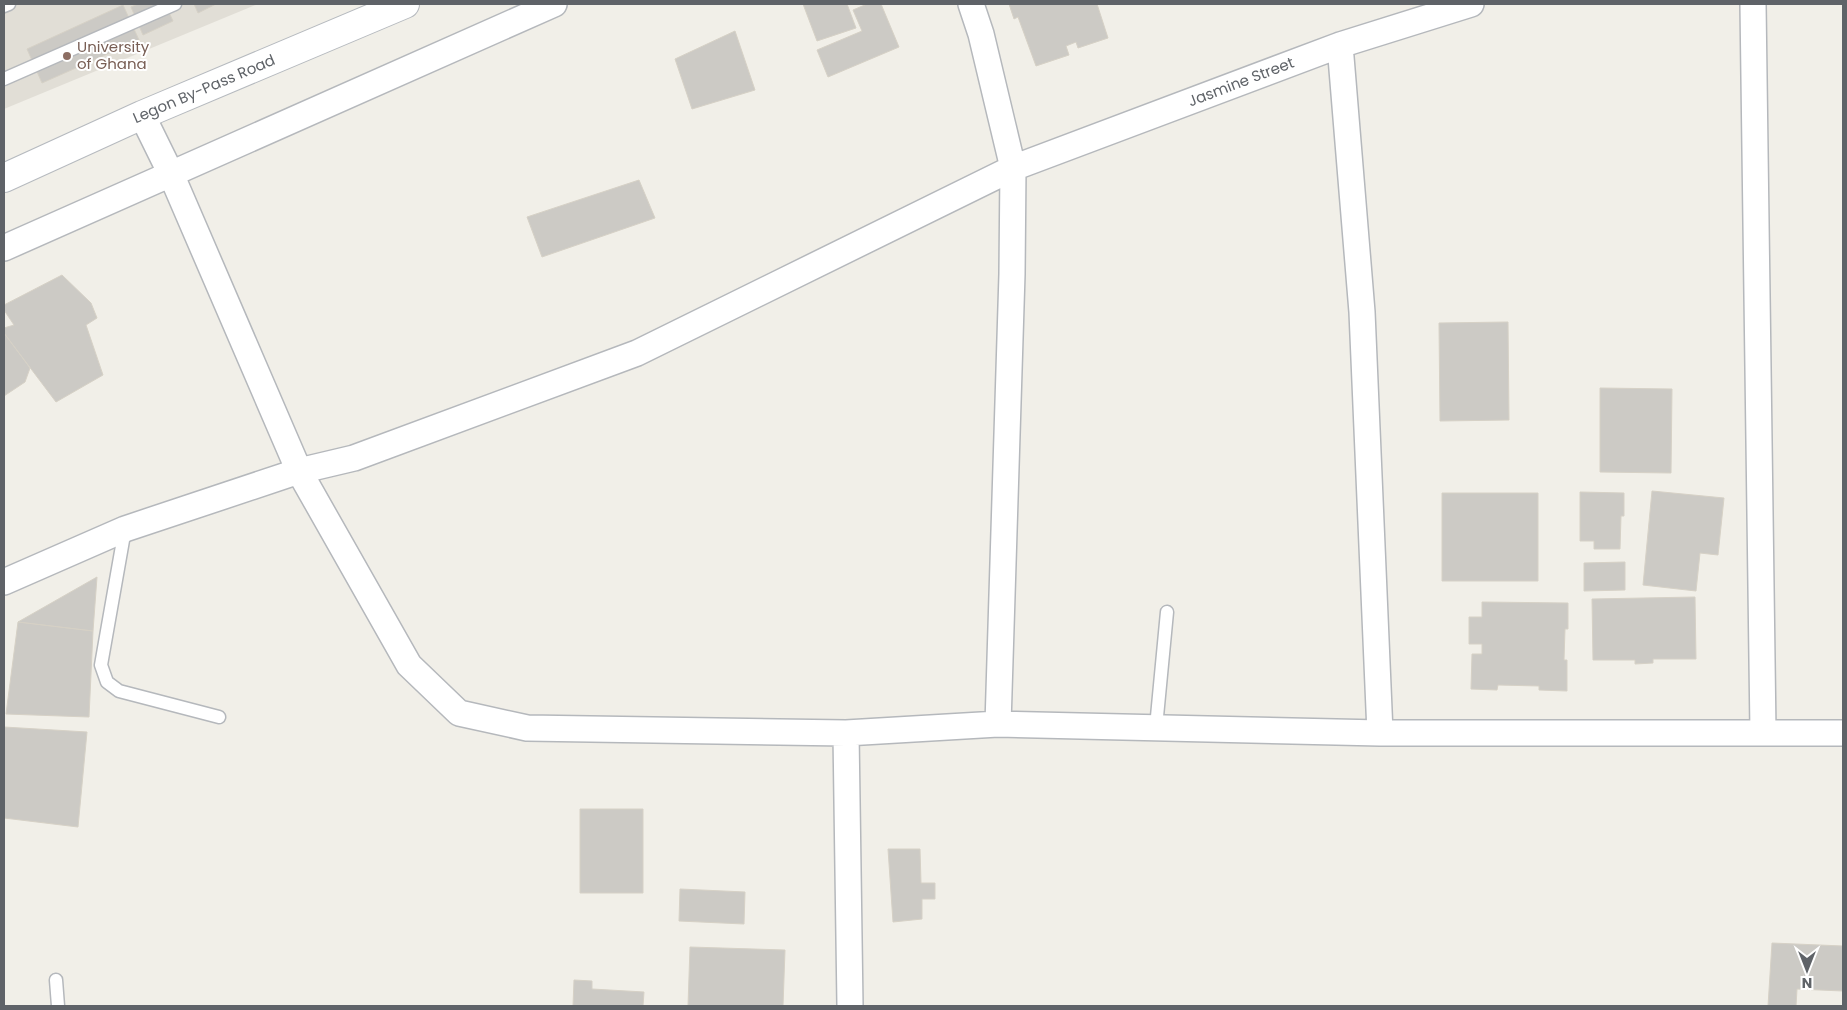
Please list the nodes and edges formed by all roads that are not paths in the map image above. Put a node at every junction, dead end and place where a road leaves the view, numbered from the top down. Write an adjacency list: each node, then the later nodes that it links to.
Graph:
1 (9, 4): 8 (lane)
2 (175, 4): 10 (lane)
3 (405, 4): 11 (street, Legon By-Pass Road)
4 (554, 4): 13 (street)
5 (971, 4): 12 (street)
6 (1471, 4): 9 (street, Jasmine Street)
7 (1753, 4): 23 (street)
8 (4, 6)
9 (1340, 45): 12 (street, Jasmine Street); 26 (street)
10 (4, 79)
11 (142, 115): 13 (street); 14 (street, Legon By-Pass Road)
12 (1013, 168): 16 (street, Jasmine Street); 21 (street)
13 (171, 174): 15 (street); 16 (street)
14 (4, 178)
15 (4, 248)
16 (299, 471): 17 (street, Jasmine Street); 25 (street)
17 (125, 529): 18 (street, Jasmine Street); 20 (lane)
18 (4, 582)
19 (1167, 612): 22 (lane)
20 (219, 716)
21 (998, 724): 22 (street); 25 (street)
22 (1156, 728): 26 (street)
23 (1763, 732): 24 (street); 26 (street)
24 (1843, 732)
25 (846, 733): 29 (street)
26 (1380, 733)
27 (56, 980): 28 (lane)
28 (58, 1006)
29 (850, 1006)

